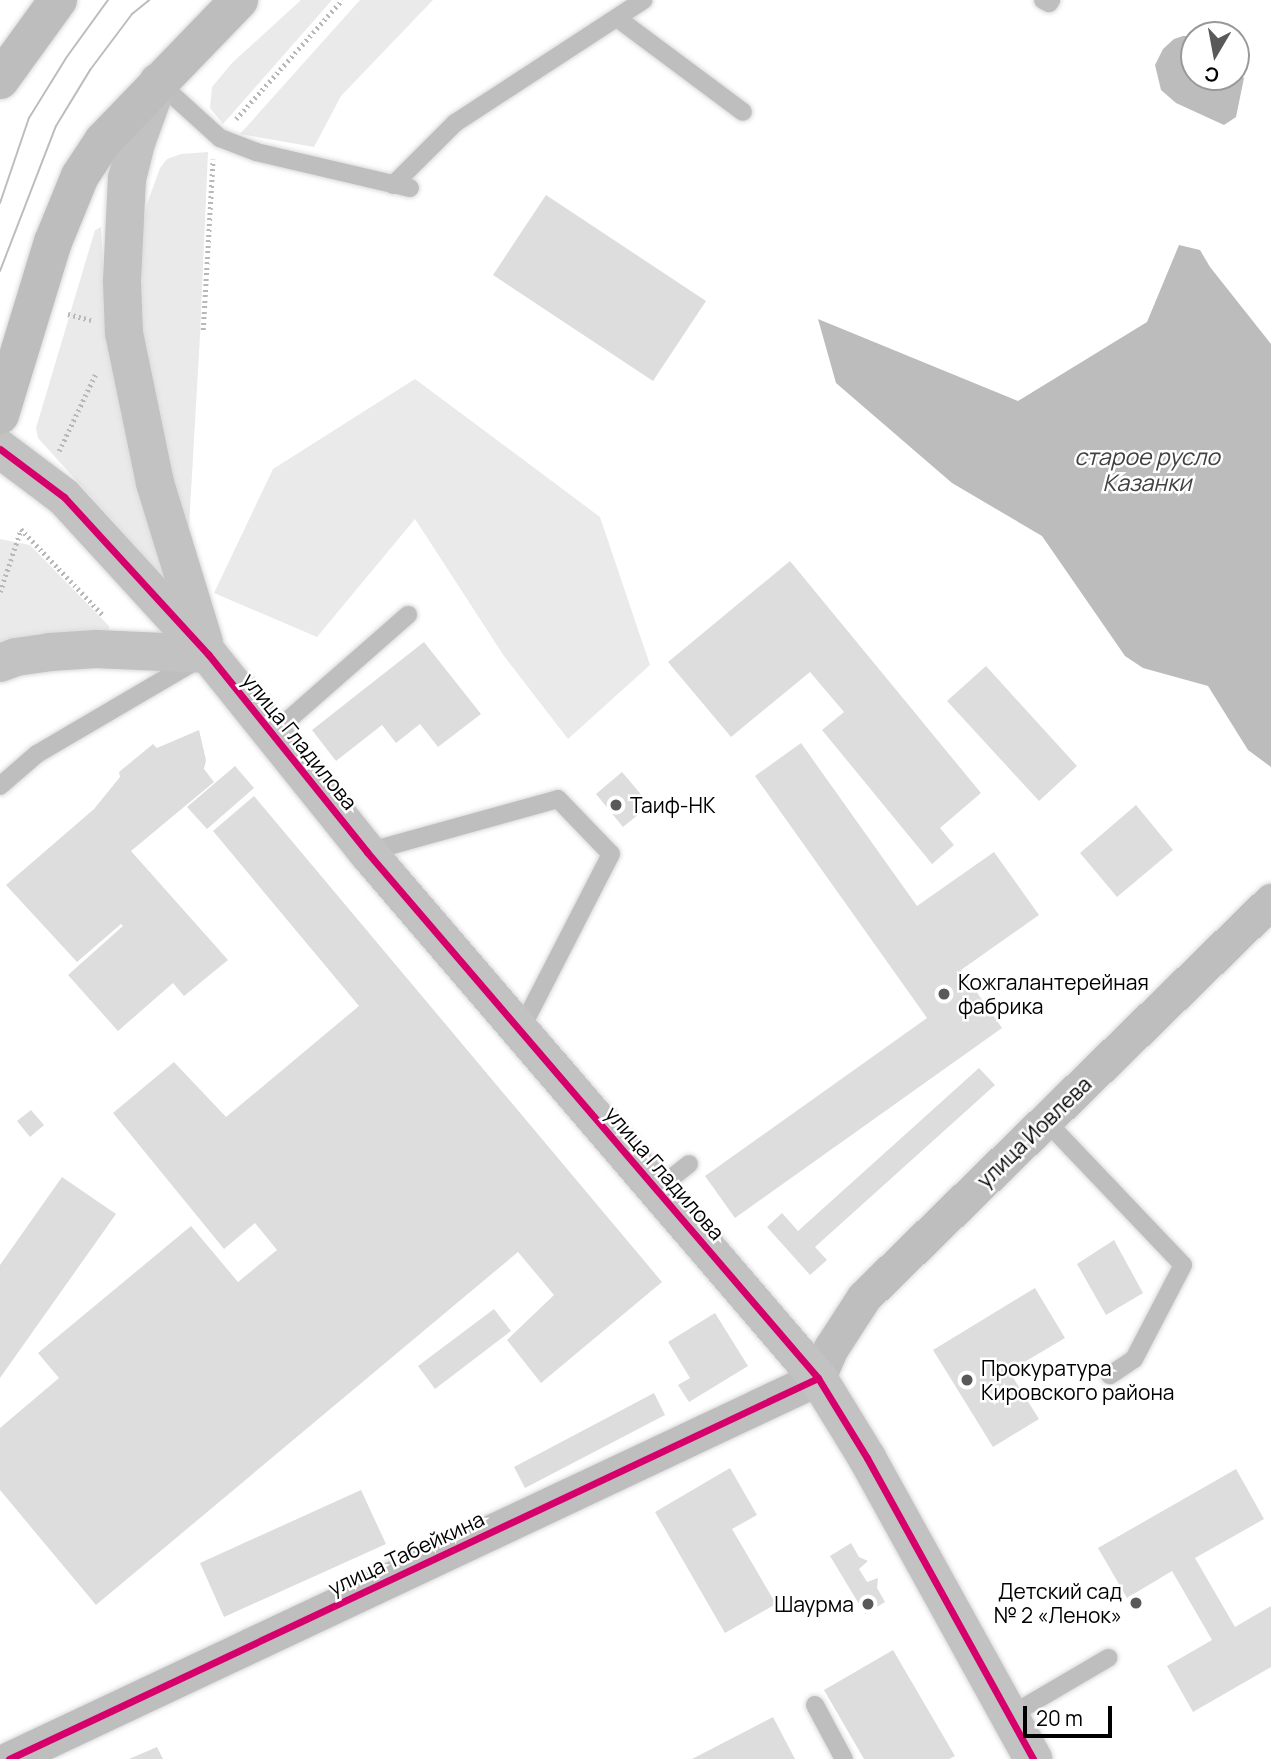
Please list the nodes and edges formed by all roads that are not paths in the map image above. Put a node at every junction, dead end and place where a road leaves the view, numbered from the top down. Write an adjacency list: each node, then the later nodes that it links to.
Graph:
1 (58, 0): 7 (main road)
2 (239, 0): 8 (main road)
3 (644, 0): 6 (lane)
4 (1043, 0): 5 (lane)
5 (1051, 0)
6 (617, 18): 8 (lane); 9 (lane)
7 (6, 62)
8 (158, 82): 10 (main road); 13 (street)
9 (743, 112)
10 (0, 415)
11 (0, 449): 13 (street, улица Гладилова)
12 (408, 615): 15 (lane)
13 (208, 654): 14 (street); 15 (street, улица Гладилова); 16 (lane)
14 (0, 663)
15 (272, 734): 17 (street, улица Гладилова)
16 (0, 786)
17 (367, 852): 19 (street, улица Гладилова); 19 (lane)
18 (1271, 901): 20 (street, улица Иовлева)
19 (520, 1031): 22 (street, улица Гладилова)
20 (1045, 1120): 23 (lane); 24 (street, улица Иовлева)
21 (689, 1164): 22 (lane)
22 (656, 1190): 24 (street, улица Гладилова)
23 (1110, 1375)
24 (818, 1378): 27 (street, улица Гладилова); 28 (street, улица Табейкина)
25 (1108, 1658): 27 (lane)
26 (815, 1705): 29 (lane)
27 (1011, 1715): 30 (street, улица Гладилова)
28 (9, 1759)
29 (844, 1759)
30 (1033, 1759)

